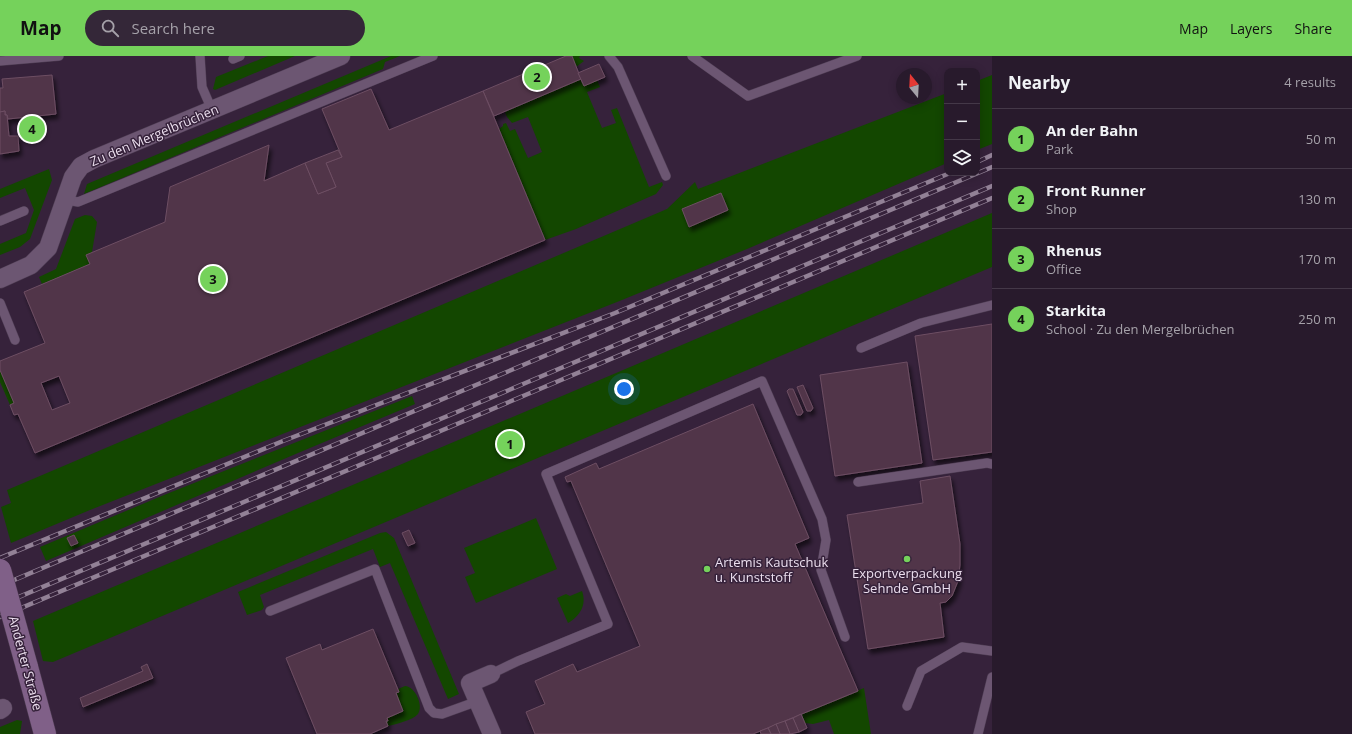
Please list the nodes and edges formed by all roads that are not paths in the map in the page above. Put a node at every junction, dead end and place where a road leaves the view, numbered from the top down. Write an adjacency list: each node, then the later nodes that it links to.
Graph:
1 (59, 56): 8 (lane)
2 (200, 56): 9 (lane)
3 (341, 56): 9 (street, Zu den Mergelbrüchen)
4 (433, 56): 11 (lane)
5 (609, 56): 10 (lane)
6 (692, 56): 7 (lane)
7 (857, 56)
8 (0, 61)
9 (212, 110): 11 (street, Zu den Mergelbrüchen)
10 (666, 176)
11 (66, 200): 14 (street, Zu den Mergelbrüchen)
12 (24, 211): 13 (lane)
13 (0, 221)
14 (0, 279)
15 (0, 303): 17 (lane)
16 (992, 305): 18 (lane)
17 (15, 340)
18 (861, 348)
19 (992, 464): 20 (lane)
20 (858, 482)
21 (0, 570): 29 (main road, Anderter Straße, bridge)
22 (270, 612): 27 (lane)
23 (845, 637): 25 (lane)
24 (992, 651): 28 (lane)
25 (491, 674): 27 (street)
26 (992, 677): 31 (lane)
27 (478, 701): 30 (street)
28 (907, 706)
29 (45, 734)
30 (492, 734)
31 (978, 734)

